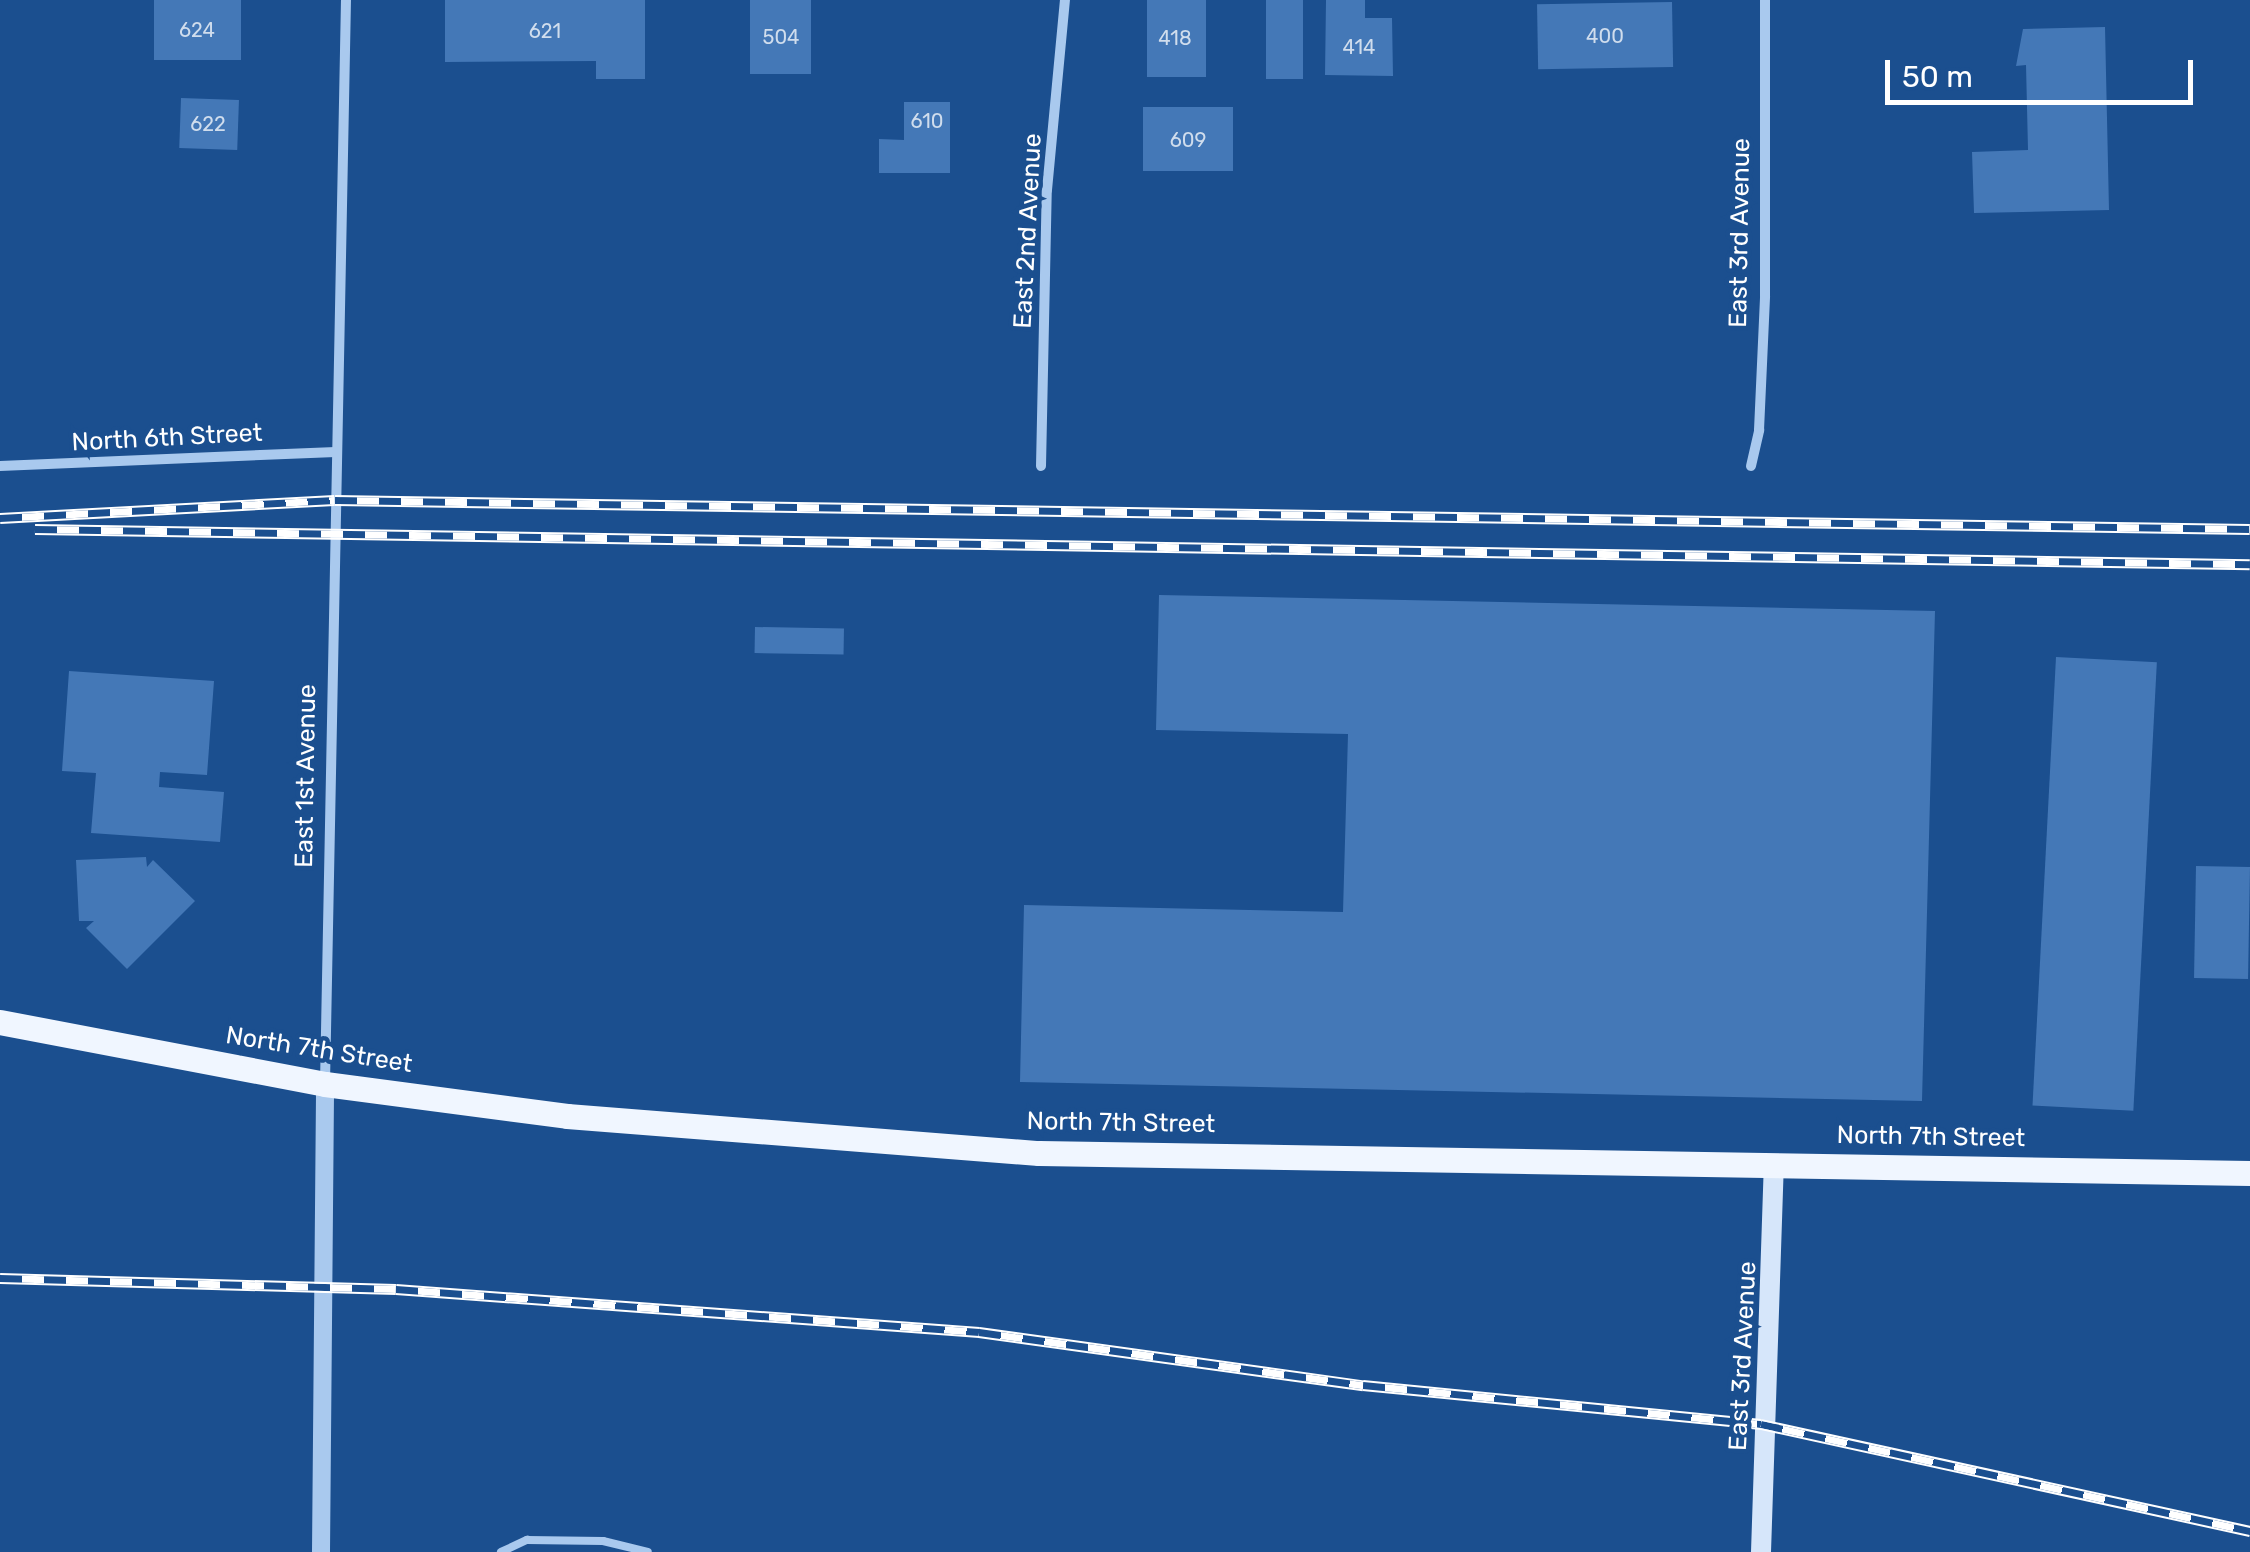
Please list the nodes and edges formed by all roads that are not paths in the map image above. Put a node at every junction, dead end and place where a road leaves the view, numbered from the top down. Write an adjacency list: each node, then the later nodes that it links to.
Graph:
1 (346, 0): 4 (street, East 1st Avenue)
2 (1064, 0): 6 (street, East 2nd Avenue)
3 (1765, 0): 7 (street, East 3rd Avenue)
4 (336, 452): 5 (street, North 6th Street); 9 (street, East 1st Avenue)
5 (0, 466)
6 (1041, 466)
7 (1751, 466)
8 (0, 1022): 9 (main road, North 7th Street)
9 (326, 1084): 10 (main road, North 7th Street); 12 (street, East 1st Avenue)
10 (1774, 1164): 11 (main road, North 7th Street); 15 (main road, East 3rd Avenue)
11 (2250, 1173)
12 (321, 1552)
13 (501, 1552): 14 (lane)
14 (648, 1552)
15 (1762, 1552)

